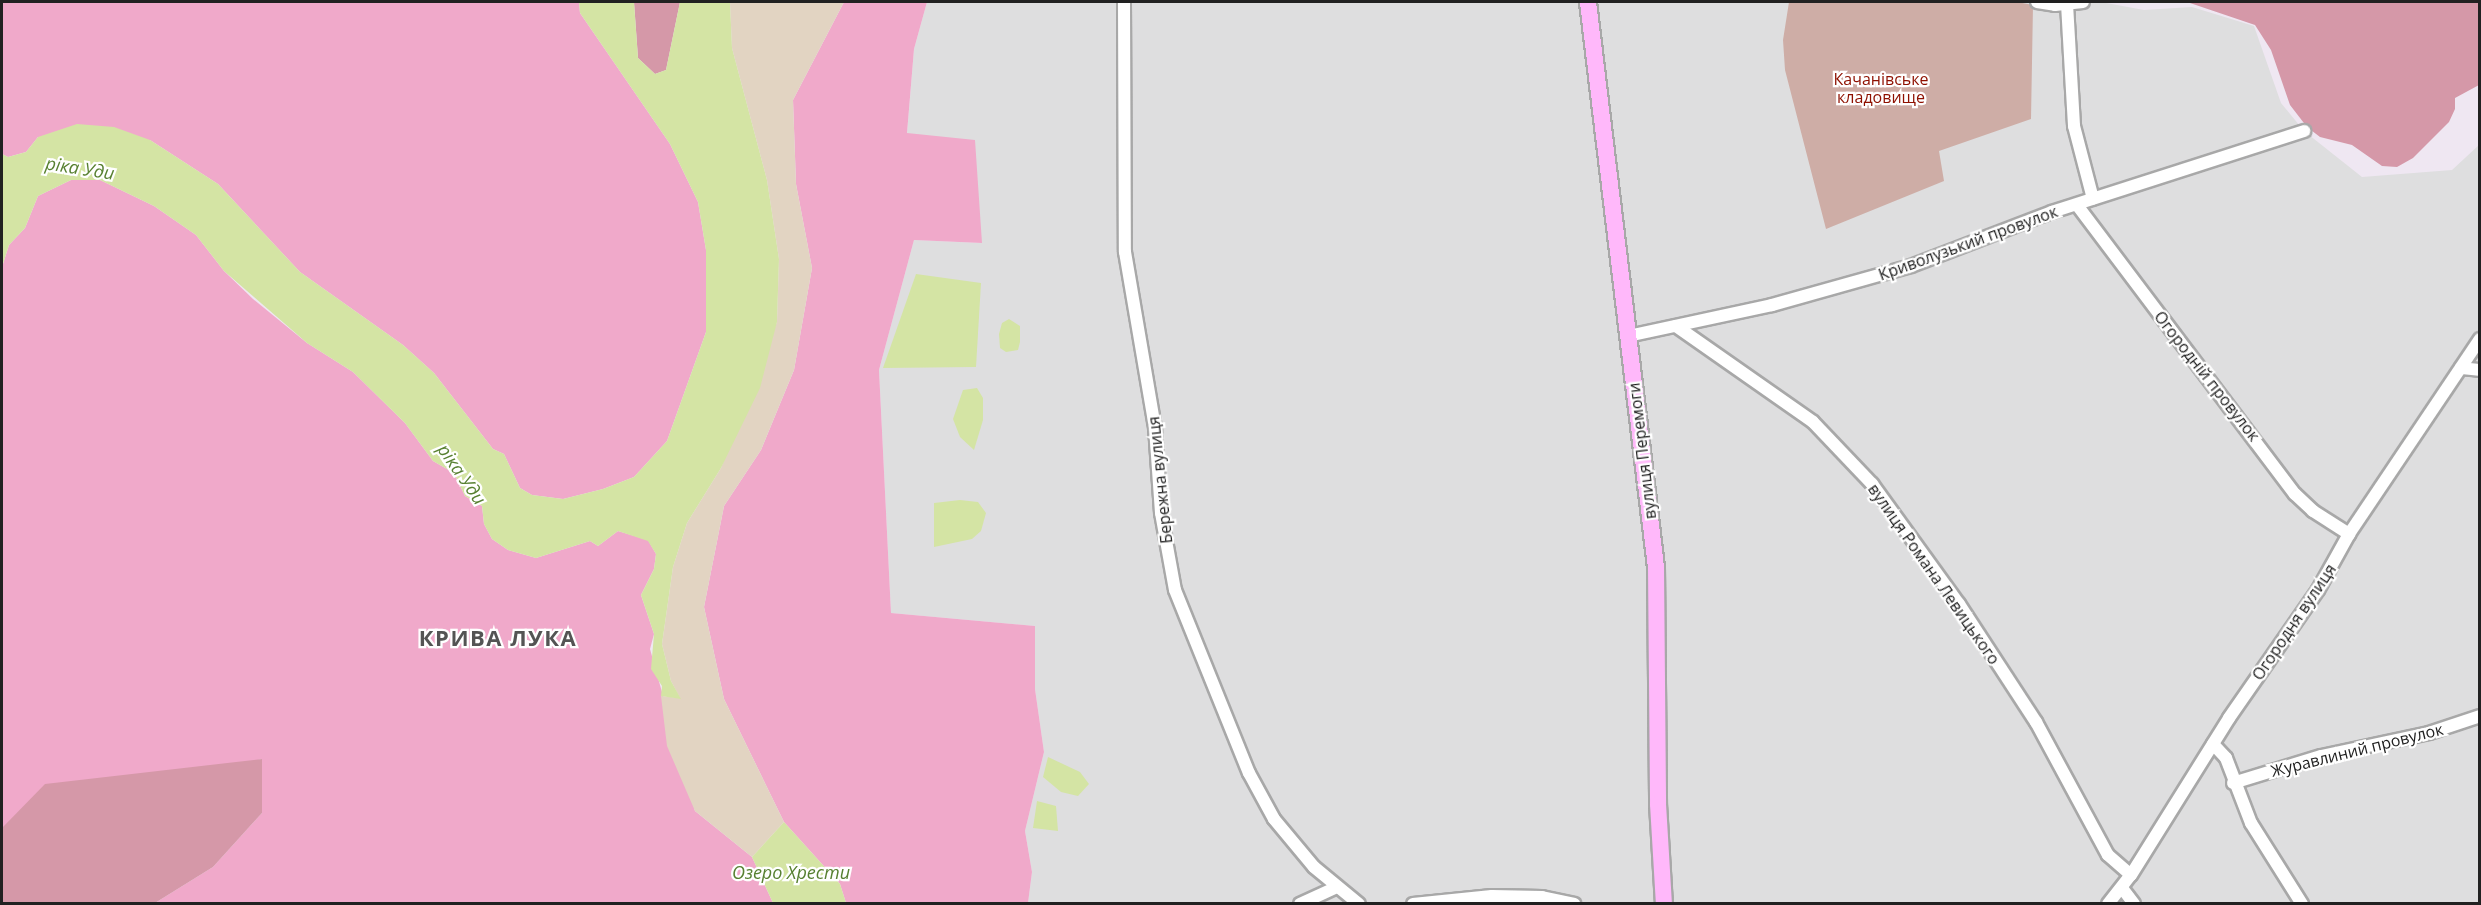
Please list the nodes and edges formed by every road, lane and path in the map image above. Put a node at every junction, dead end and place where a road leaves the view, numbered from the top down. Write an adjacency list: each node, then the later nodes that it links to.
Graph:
1 (1124, 2): 19 (street, Бережна вулиця)
2 (1588, 2): 10 (street, вулиця Перемоги)
3 (2037, 2): 5 (street)
4 (2083, 2): 5 (street)
5 (2067, 4): 7 (street)
6 (2304, 131): 7 (street, Криволузький провулок)
7 (2093, 199): 8 (street, Криволузький провулок)
8 (2077, 205): 9 (street, Криволузький провулок); 14 (street, Огородній провулок)
9 (1676, 326): 10 (street, Криволузький провулок); 18 (street, вулиця Романа Левицького)
10 (1628, 336): 25 (street, вулиця Перемоги)
11 (2480, 339): 12 (street, Огородня вулиця)
12 (2461, 368): 13 (street); 14 (street, Огородня вулиця)
13 (2480, 370)
14 (2349, 534): 16 (street, Огородня вулиця)
15 (2480, 716): 17 (street, Журавлиний провулок)
16 (2213, 744): 17 (street); 18 (street, Огородня вулиця)
17 (2233, 783): 28 (street)
18 (2130, 875): 20 (street, Огородня вулиця)
19 (1337, 887): 21 (street); 22 (street, Бережна вулиця)
20 (2122, 888): 26 (street, Огородня вулиця); 27 (street)
21 (1300, 903)
22 (1359, 903)
23 (1413, 903): 24 (street)
24 (1574, 903)
25 (1664, 903)
26 (2108, 903)
27 (2134, 903)
28 (2302, 903)

